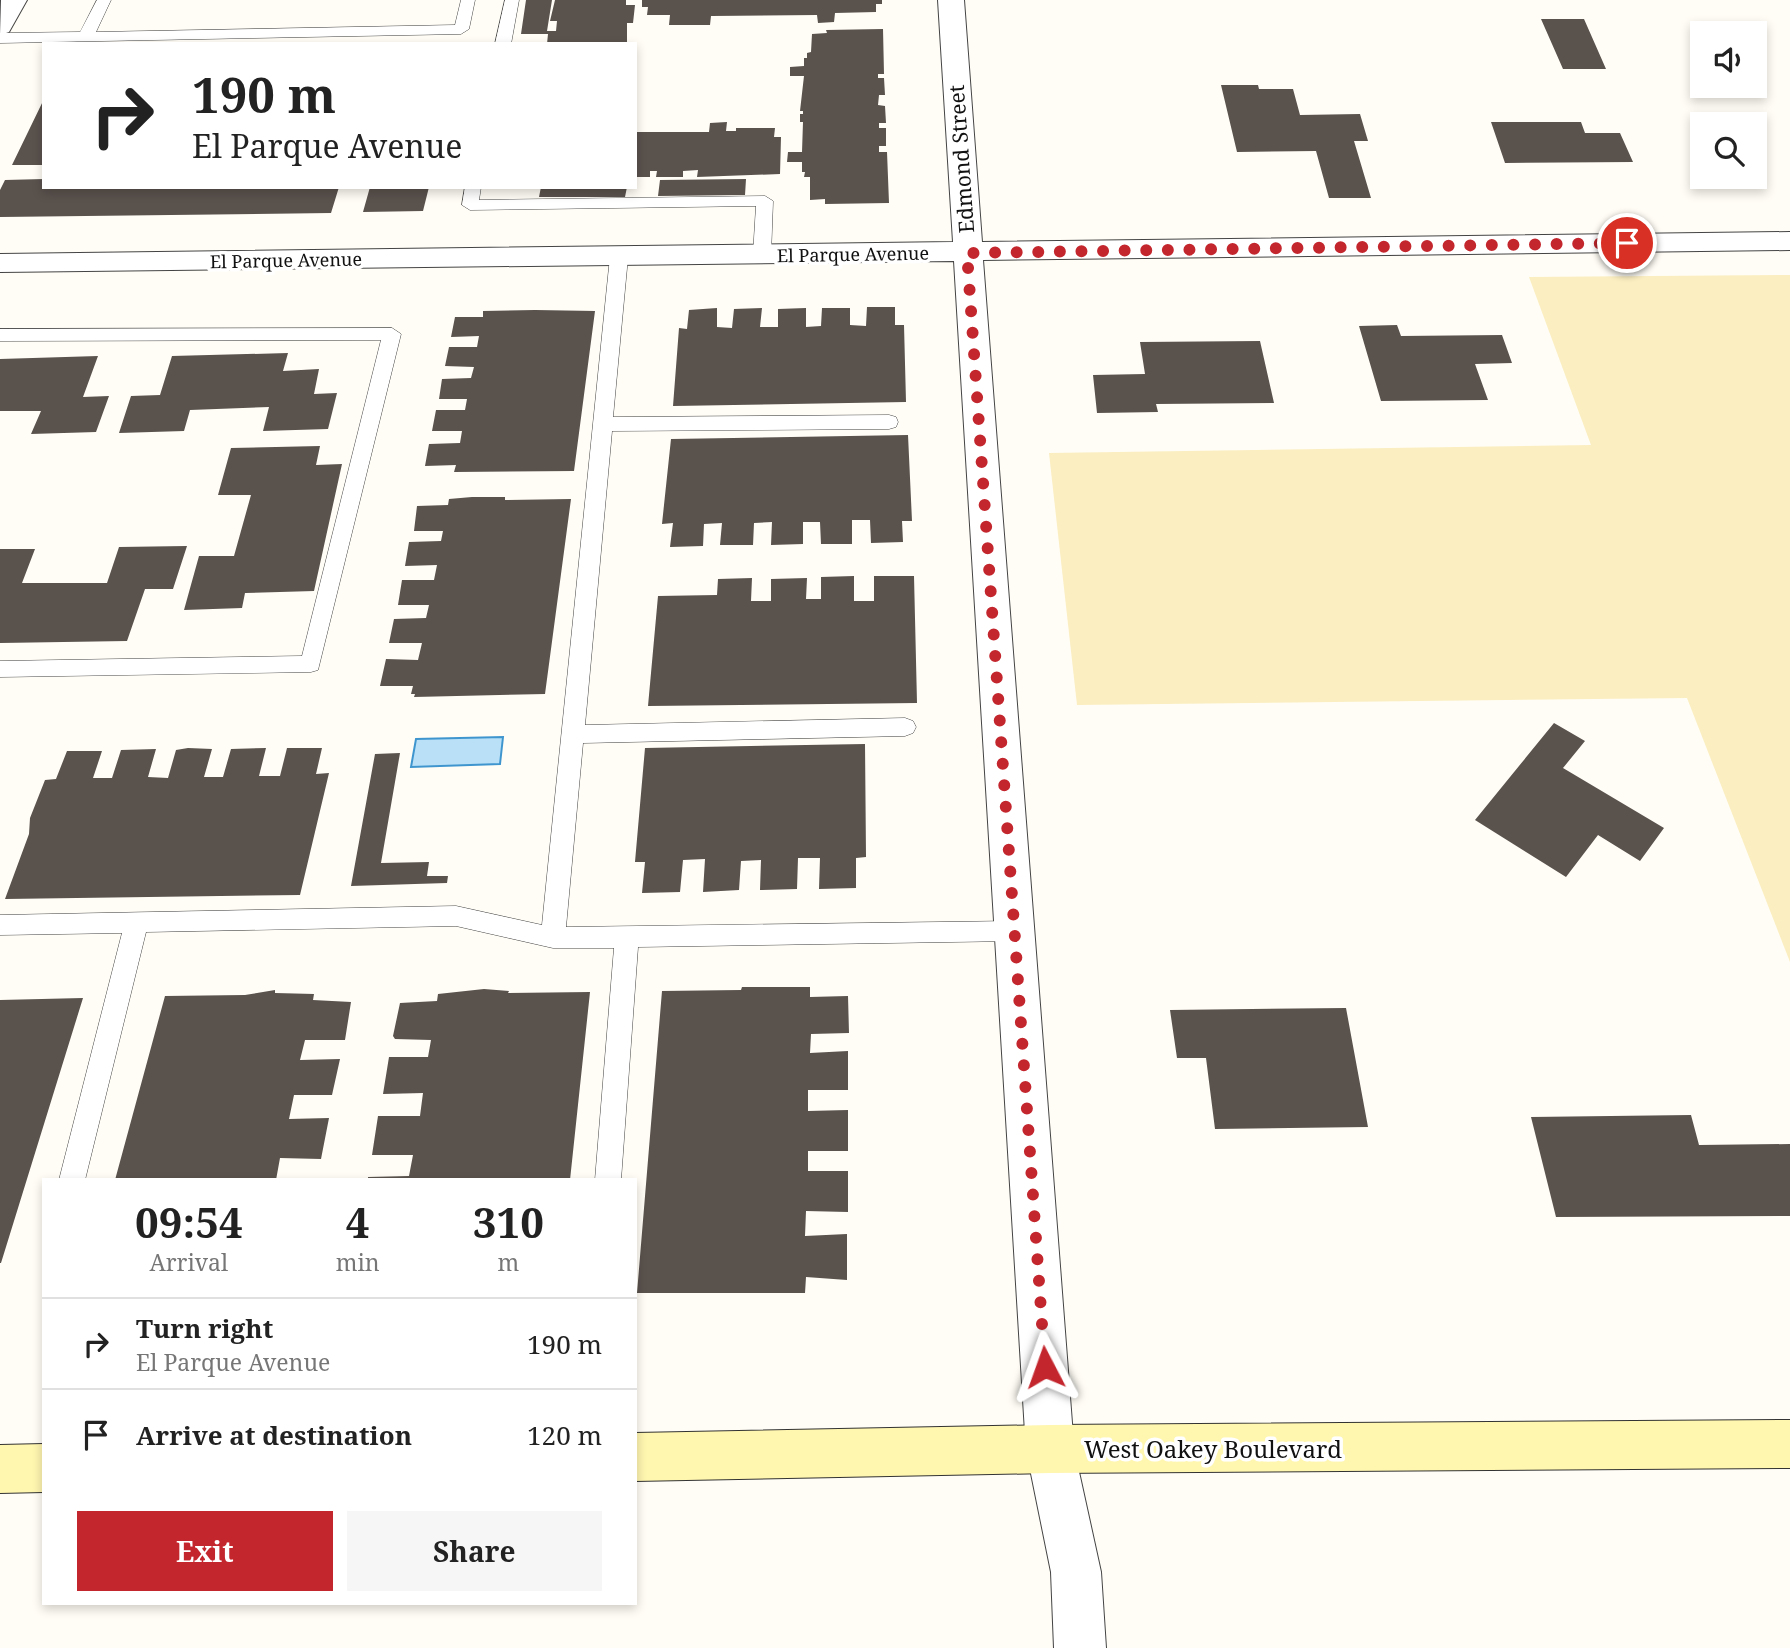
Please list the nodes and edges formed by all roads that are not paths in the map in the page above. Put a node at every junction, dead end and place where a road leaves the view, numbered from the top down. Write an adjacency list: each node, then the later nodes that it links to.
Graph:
1 (14, 0): 6 (street)
2 (104, 0): 7 (lane)
3 (468, 0): 7 (lane)
4 (512, 0): 9 (lane)
5 (951, 0): 12 (street, Edmond Street)
6 (0, 27)
7 (86, 36): 8 (lane)
8 (0, 38)
9 (503, 42)
10 (473, 189): 13 (lane)
11 (1790, 241): 12 (street, El Parque Avenue)
12 (967, 253): 13 (street, El Parque Avenue); 24 (street, Edmond Street)
13 (762, 255): 14 (street, El Parque Avenue)
14 (619, 257): 15 (street, El Parque Avenue); 18 (lane)
15 (0, 263)
16 (0, 335): 19 (lane)
17 (889, 422): 18 (lane)
18 (603, 424): 21 (lane)
19 (0, 669)
20 (905, 727): 21 (lane)
21 (573, 734): 26 (lane)
22 (137, 922): 23 (lane); 26 (lane); 27 (lane)
23 (0, 925)
24 (1014, 930): 25 (lane); 30 (street, Edmond Street)
25 (627, 936): 26 (lane); 28 (lane)
26 (553, 938)
27 (73, 1178)
28 (608, 1178)
29 (1790, 1444): 30 (main road, West Oakey Boulevard)
30 (1051, 1449): 31 (main road, West Oakey Boulevard); 34 (street, Edmond Street)
31 (637, 1457)
32 (42, 1468): 33 (main road)
33 (0, 1469)
34 (1080, 1648)

